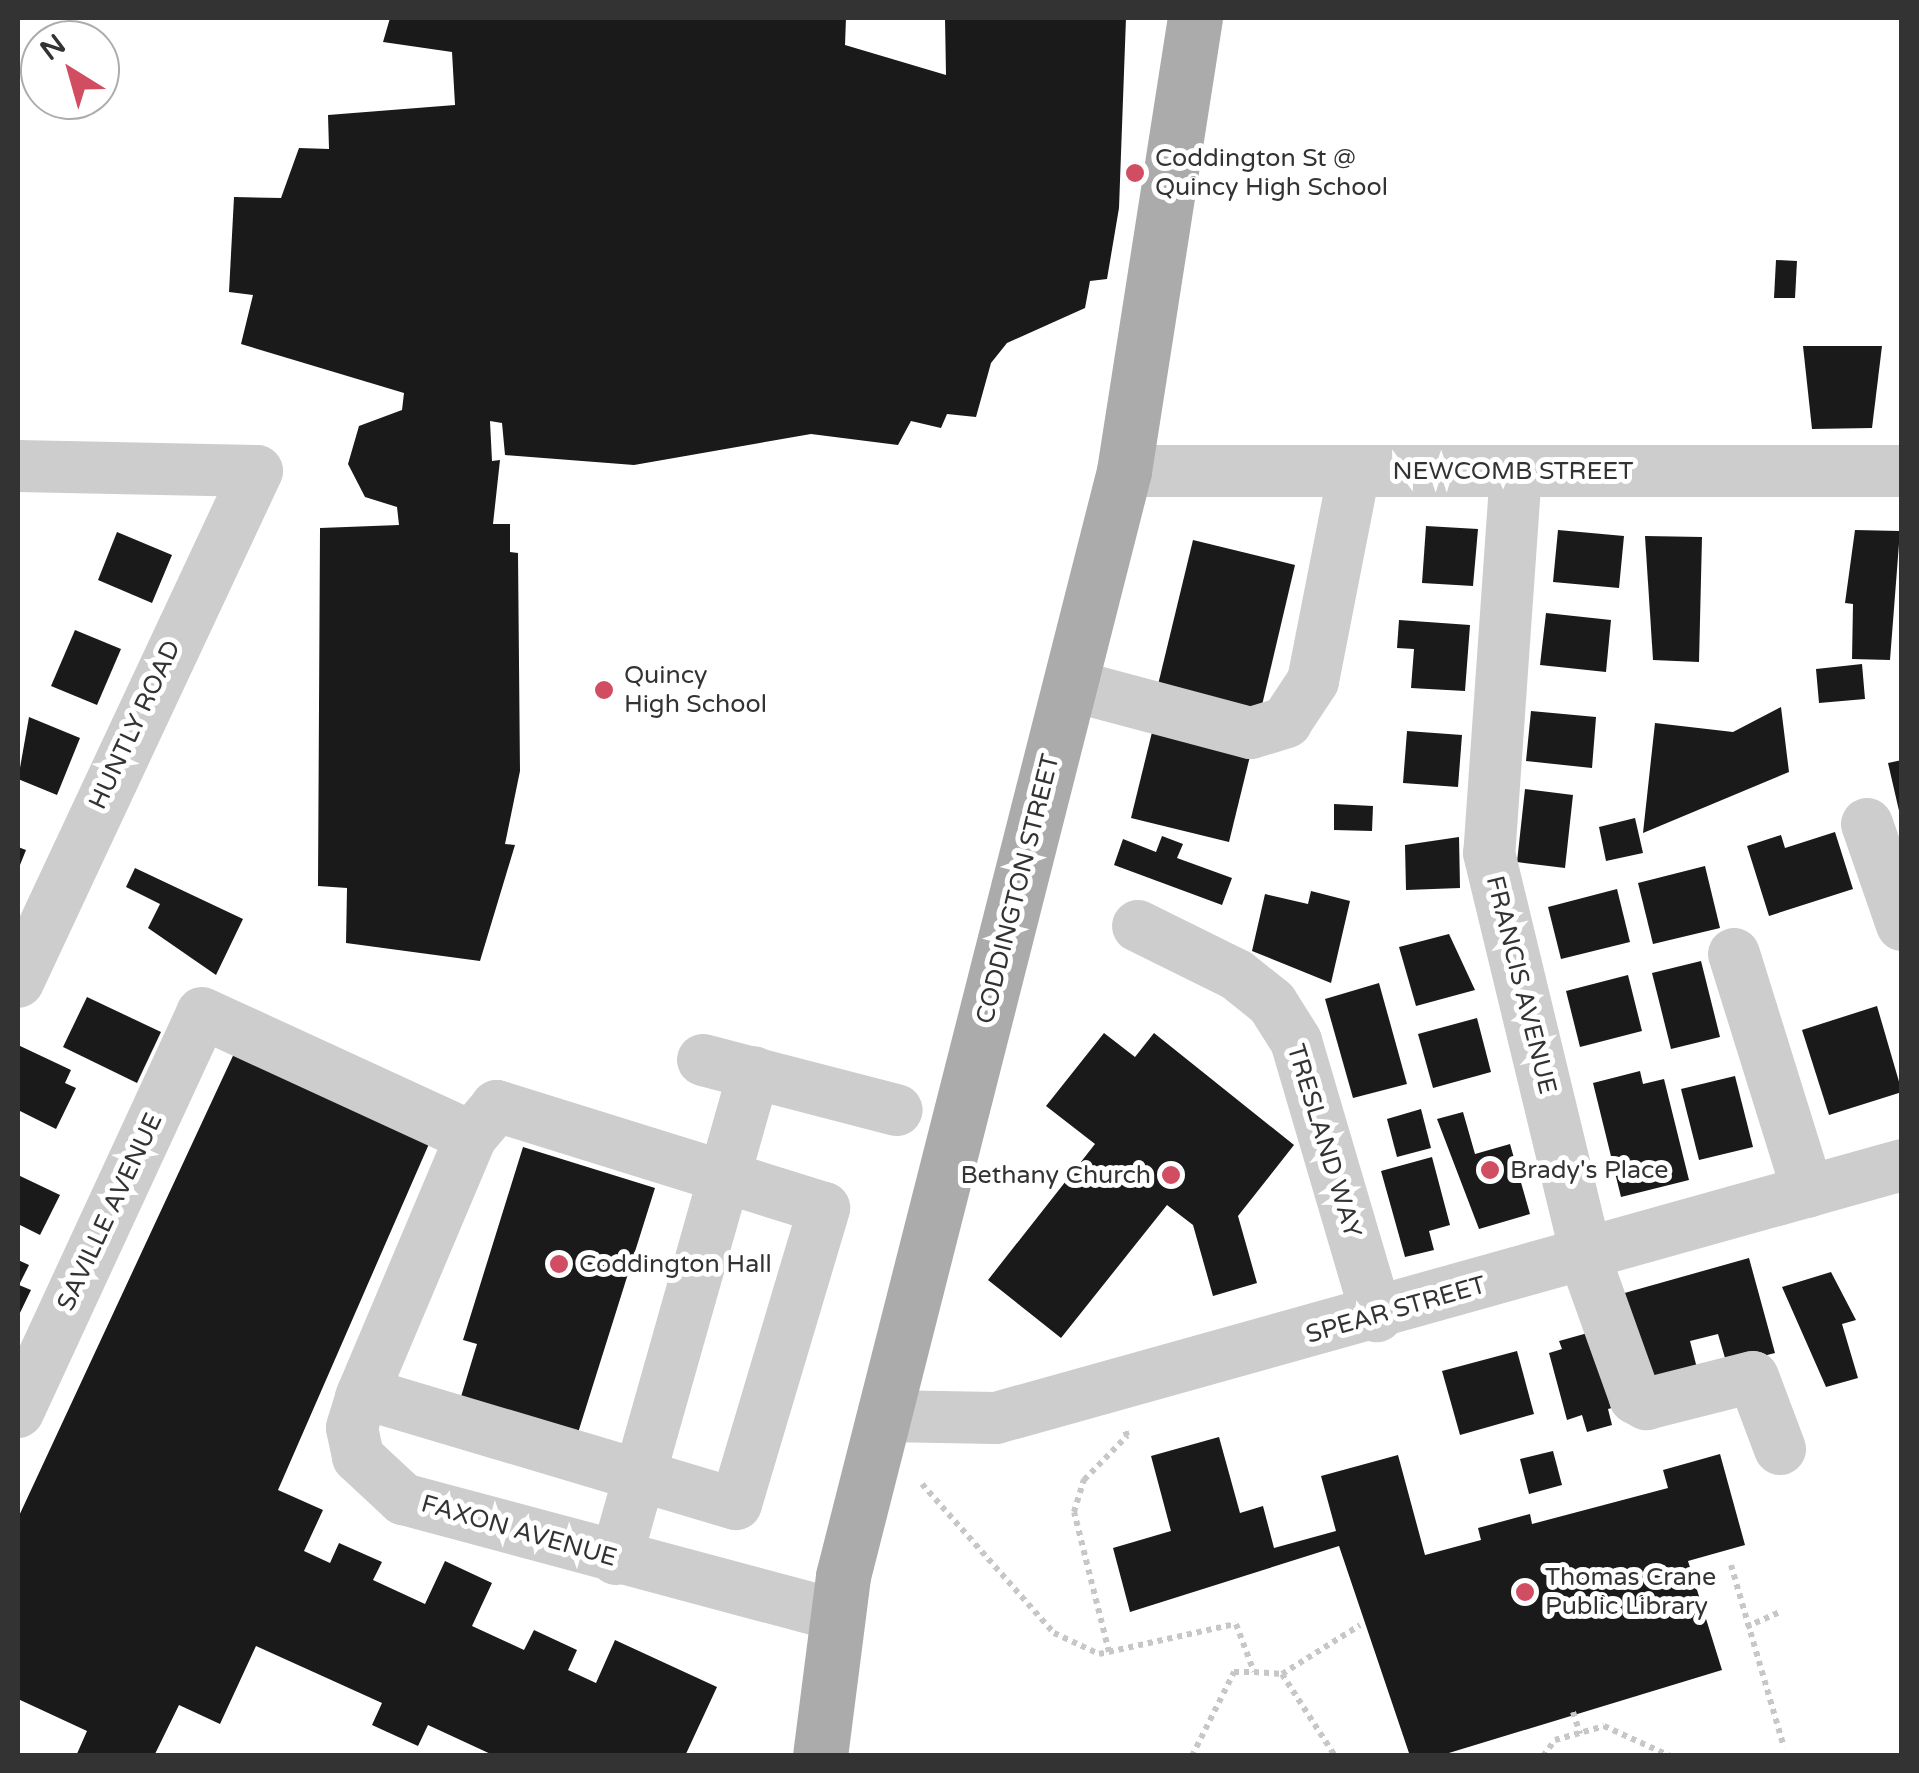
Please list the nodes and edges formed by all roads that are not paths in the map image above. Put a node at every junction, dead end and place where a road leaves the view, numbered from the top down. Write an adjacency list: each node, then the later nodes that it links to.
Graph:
1 (1194, 18): 4 (main road, CODDINGTON STREET)
2 (18, 466): 12 (street, HUNTLY ROAD)
3 (1902, 471): 6 (street, NEWCOMB STREET)
4 (1124, 472): 5 (street, NEWCOMB STREET); 7 (main road, CODDINGTON STREET)
5 (1354, 472): 6 (street, NEWCOMB STREET); 7 (street)
6 (1516, 472): 20 (street, FRANCIS AVENUE)
7 (1070, 685): 24 (main road, CODDINGTON STREET)
8 (1866, 824): 9 (street)
9 (1902, 925)
10 (1138, 926): 21 (street, TRESLAND WAY)
11 (1734, 954): 19 (street)
12 (18, 982)
13 (703, 1060): 14 (street)
14 (754, 1072): 15 (street); 18 (street)
15 (898, 1110)
16 (484, 1121): 18 (street); 22 (street, FAXON AVENUE); 23 (street, SAVILLE AVENUE)
17 (1902, 1166): 19 (street, SPEAR STREET)
18 (724, 1177): 26 (street); 26 (street)
19 (1808, 1192): 20 (street, SPEAR STREET)
20 (1592, 1254): 21 (street, SPEAR STREET); 25 (street, FRANCIS AVENUE)
21 (1378, 1316): 24 (street, SPEAR STREET)
22 (363, 1393): 26 (street); 27 (street, FAXON AVENUE)
23 (18, 1412)
24 (885, 1416): 28 (main road, CODDINGTON STREET)
25 (1780, 1449)
26 (634, 1474): 27 (street)
27 (616, 1558): 28 (street, FAXON AVENUE)
28 (835, 1615): 29 (main road, CODDINGTON STREET)
29 (820, 1756)

